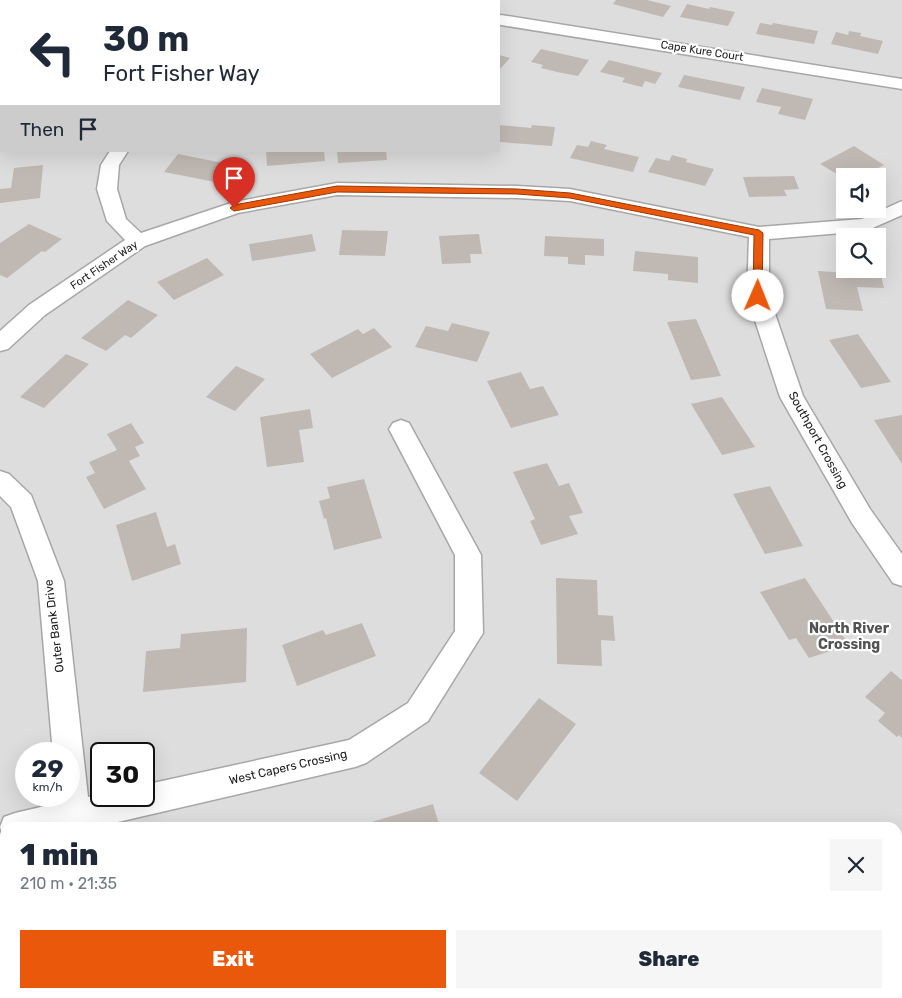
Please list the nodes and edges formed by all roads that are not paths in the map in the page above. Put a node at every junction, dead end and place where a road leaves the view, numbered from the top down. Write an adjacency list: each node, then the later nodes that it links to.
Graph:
1 (501, 20): 2 (street, Cape Kure Court)
2 (902, 84)
3 (118, 152): 6 (street)
4 (902, 207): 5 (street, Fort Fisher Way)
5 (759, 233): 6 (street, Fort Fisher Way); 10 (street, Southport Crossing)
6 (138, 241): 7 (street, Fort Fisher Way)
7 (0, 343)
8 (401, 429): 13 (street, West Capers Crossing)
9 (0, 481): 11 (street, Outer Bank Drive)
10 (902, 575)
11 (68, 742)
12 (75, 807): 13 (street, Outer Bank Drive)
13 (76, 821)

